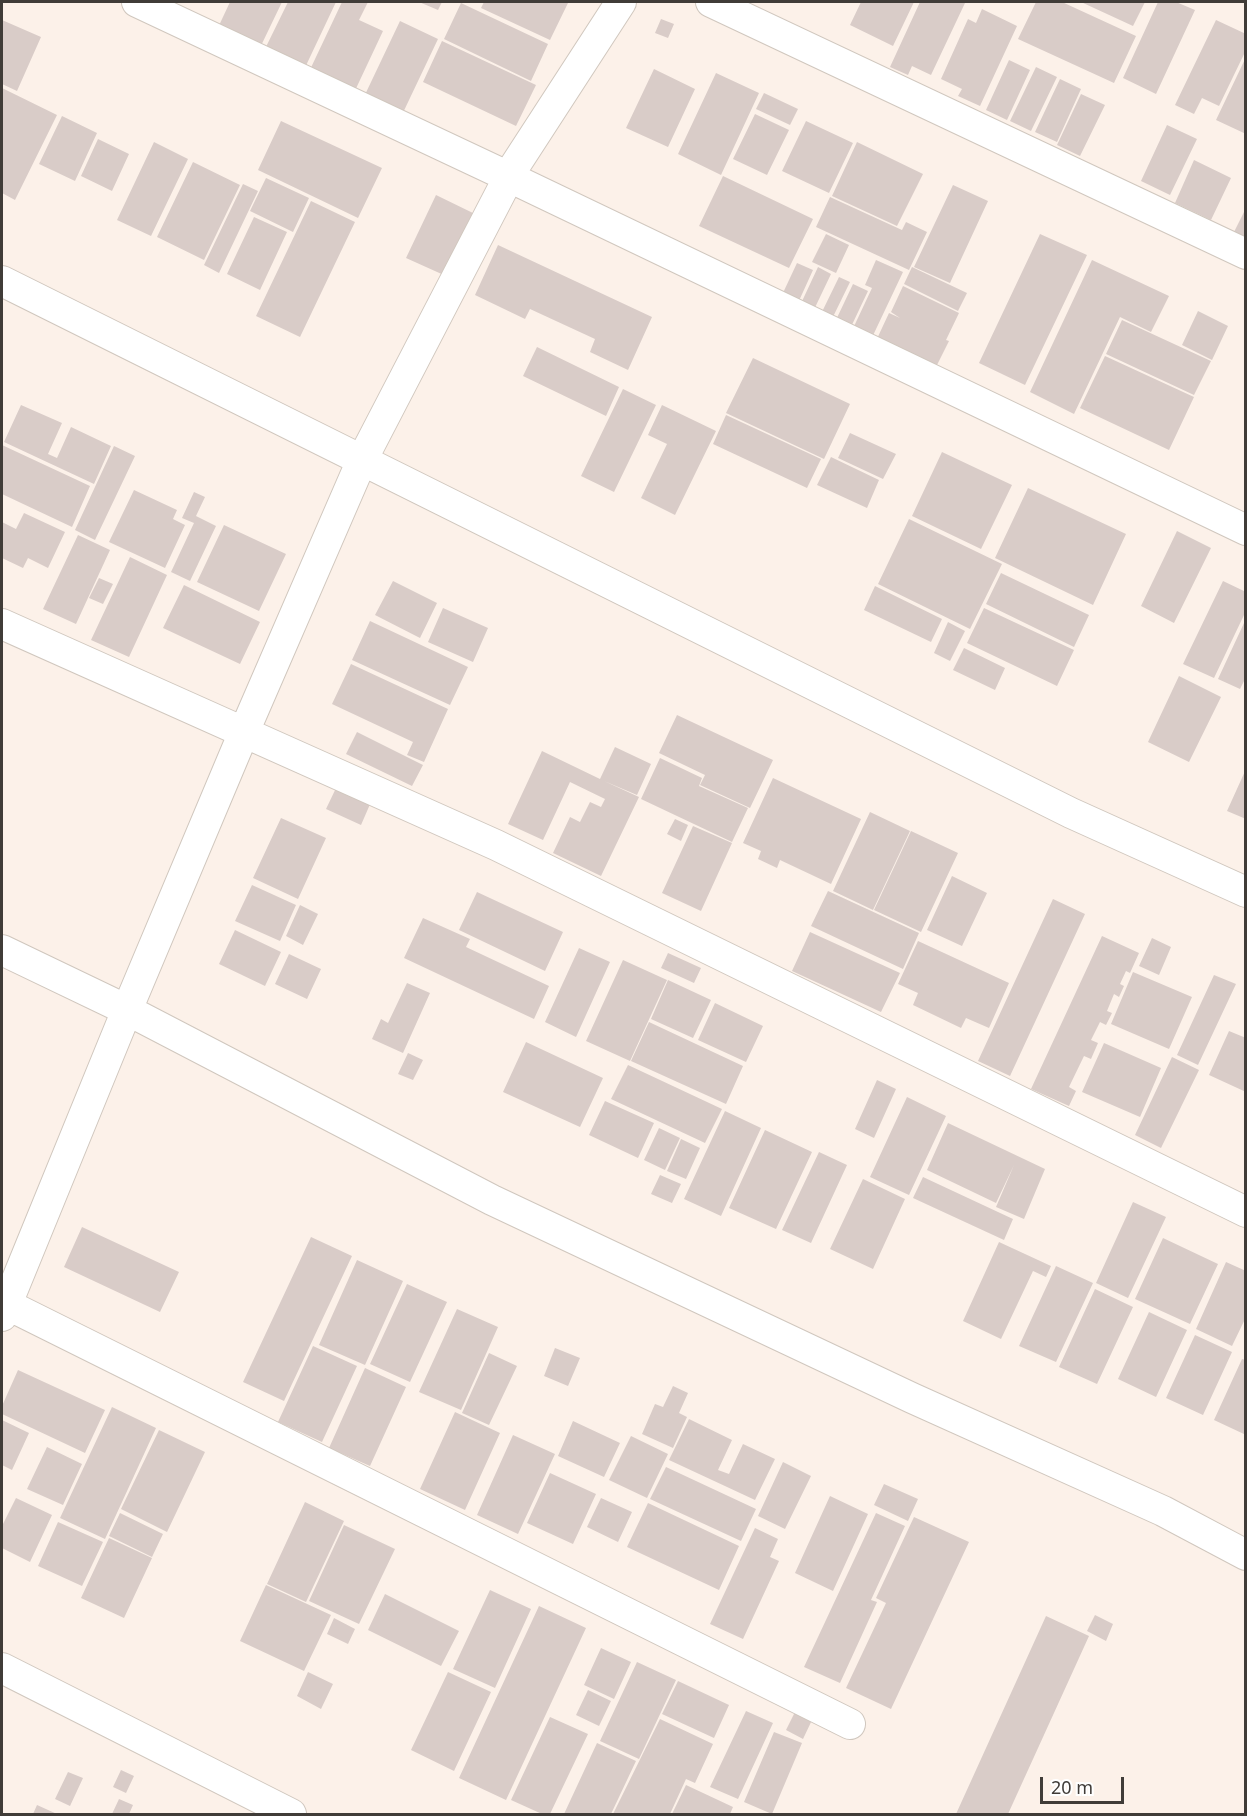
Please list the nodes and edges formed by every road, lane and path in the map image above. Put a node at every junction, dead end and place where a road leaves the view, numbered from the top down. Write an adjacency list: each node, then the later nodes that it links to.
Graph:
1 (137, 2): 4 (street)
2 (621, 2): 4 (street)
3 (711, 2): 5 (street)
4 (509, 177): 7 (street); 8 (street)
5 (1245, 254)
6 (2, 281): 7 (street)
7 (362, 460): 10 (street); 11 (street)
8 (1245, 530)
9 (2, 624): 10 (street)
10 (244, 732): 13 (street); 14 (street)
11 (1245, 892)
12 (2, 950): 13 (street)
13 (127, 1010): 15 (street); 16 (street)
14 (1245, 1212)
15 (3, 1307): 18 (street)
16 (1245, 1555)
17 (2, 1668): 19 (street)
18 (850, 1724)
19 (291, 1815)

